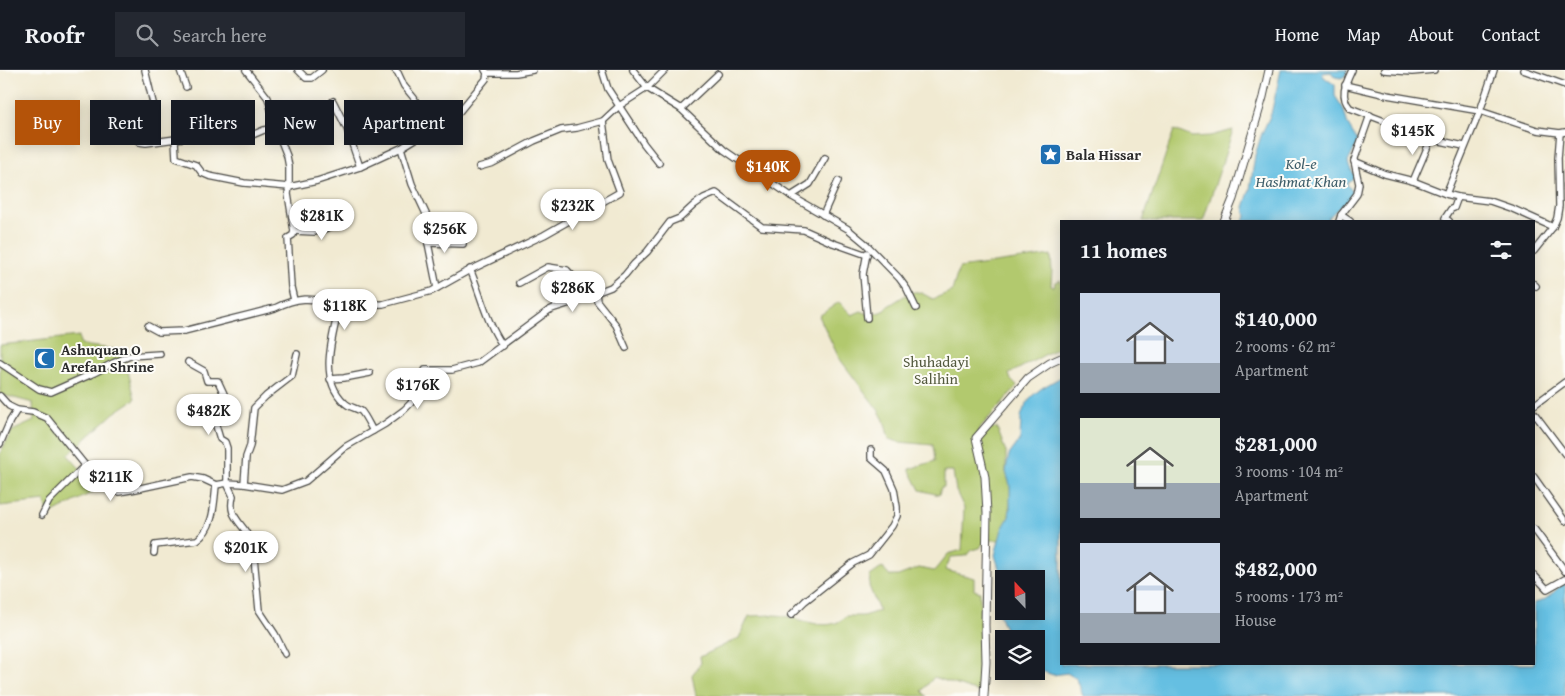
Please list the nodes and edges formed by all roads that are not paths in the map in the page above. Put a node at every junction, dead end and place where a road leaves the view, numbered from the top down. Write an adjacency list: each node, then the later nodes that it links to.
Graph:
1 (145, 70): 25 (street)
2 (180, 70): 23 (street)
3 (246, 70): 26 (street)
4 (298, 70): 5 (street)
5 (322, 70)
6 (395, 70): 27 (street)
7 (533, 70): 18 (street)
8 (602, 70): 30 (street)
9 (633, 70): 24 (street)
10 (654, 70): 20 (street)
11 (665, 70): 20 (street)
12 (1269, 70): 56 (street)
13 (1352, 70): 21 (street)
14 (1384, 70): 15 (street)
15 (1434, 70)
16 (1494, 70): 32 (street)
17 (1523, 70): 22 (street)
18 (486, 71): 29 (street)
19 (718, 74): 31 (street)
20 (659, 77): 24 (street)
21 (1346, 85): 32 (street); 33 (street)
22 (1565, 85)
23 (186, 87)
24 (646, 88): 30 (street); 31 (street)
25 (152, 100)
26 (269, 100)
27 (415, 100)
28 (334, 104): 45 (street)
29 (463, 106)
30 (619, 106): 34 (street); 44 (street)
31 (681, 109): 51 (street)
32 (1480, 111): 35 (street); 40 (street)
33 (1370, 115): 36 (street); 43 (street)
34 (603, 121): 46 (street); 66 (street)
35 (1562, 132): 53 (street)
36 (1431, 139): 40 (street); 48 (street)
37 (175, 145): 49 (street)
38 (283, 145): 49 (street)
39 (407, 145): 41 (street)
40 (1464, 146): 50 (street)
41 (402, 148): 45 (street); 61 (street)
42 (825, 158): 51 (street)
43 (1354, 161): 48 (street); 55 (street)
44 (659, 163)
45 (360, 167): 49 (street)
46 (479, 167)
47 (838, 181): 54 (street)
48 (1413, 182): 50 (street)
49 (290, 187): 60 (street)
50 (1446, 194): 52 (street)
51 (791, 196): 54 (street)
52 (1458, 197): 57 (street); 59 (street)
53 (1562, 206): 59 (street)
54 (823, 215): 63 (street)
55 (1340, 218)
56 (1224, 220)
57 (1448, 220)
58 (345, 222): 60 (street)
59 (1553, 226): 64 (street)
60 (294, 231): 70 (street)
61 (428, 243): 62 (street); 68 (street)
62 (463, 244)
63 (868, 245): 65 (street); 72 (street)
64 (1535, 251)
65 (867, 255): 69 (street); 73 (street)
66 (470, 269): 68 (street); 75 (street)
67 (519, 284): 69 (street)
68 (437, 288): 71 (street)
69 (593, 294): 75 (street); 76 (street)
70 (294, 300): 71 (street); 74 (street)
71 (340, 303): 83 (street)
72 (916, 308)
73 (867, 318)
74 (148, 326)
75 (503, 346): 89 (street)
76 (626, 348)
77 (160, 354): 81 (street)
78 (296, 354): 96 (street)
79 (1060, 358): 107 (street)
80 (188, 362): 95 (street)
81 (0, 363)
82 (370, 373): 83 (street)
83 (330, 379): 89 (street)
84 (1565, 382): 86 (street)
85 (0, 396): 87 (street)
86 (1535, 404)
87 (17, 410): 90 (street); 93 (street)
88 (1535, 414): 92 (street)
89 (373, 431): 96 (street)
90 (0, 444)
91 (871, 450): 105 (street)
92 (1565, 454)
93 (85, 465): 97 (street); 98 (street)
94 (1535, 478): 99 (street)
95 (227, 483): 96 (street); 97 (street); 106 (street)
96 (244, 484)
97 (216, 485): 101 (street)
98 (42, 515)
99 (1565, 521)
100 (1535, 530): 102 (street)
101 (154, 553)
102 (1565, 571)
103 (1535, 576): 104 (street)
104 (1565, 579)
105 (791, 614)
106 (284, 654)
107 (984, 696)

